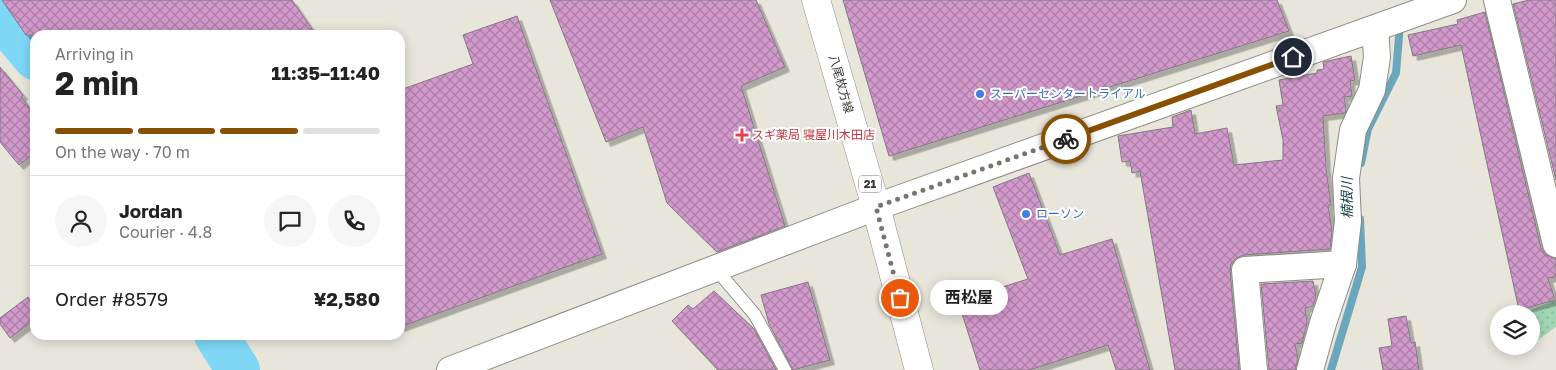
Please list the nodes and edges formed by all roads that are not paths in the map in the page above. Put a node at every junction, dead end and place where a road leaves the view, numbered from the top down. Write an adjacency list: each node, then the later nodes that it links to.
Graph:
1 (816, 0): 5 (main road, 八尾枚方線 / 21)
2 (1453, 0): 4 (street)
3 (1497, 0): 6 (street)
4 (1380, 27): 5 (street); 7 (street)
5 (876, 207): 8 (street); 12 (main road, 八尾枚方線 / 21)
6 (1556, 244)
7 (1343, 264): 13 (street); 14 (street)
8 (716, 269): 9 (street); 11 (lane)
9 (491, 363): 10 (street)
10 (450, 370)
11 (785, 370)
12 (919, 370)
13 (1254, 370)
14 (1310, 370)

